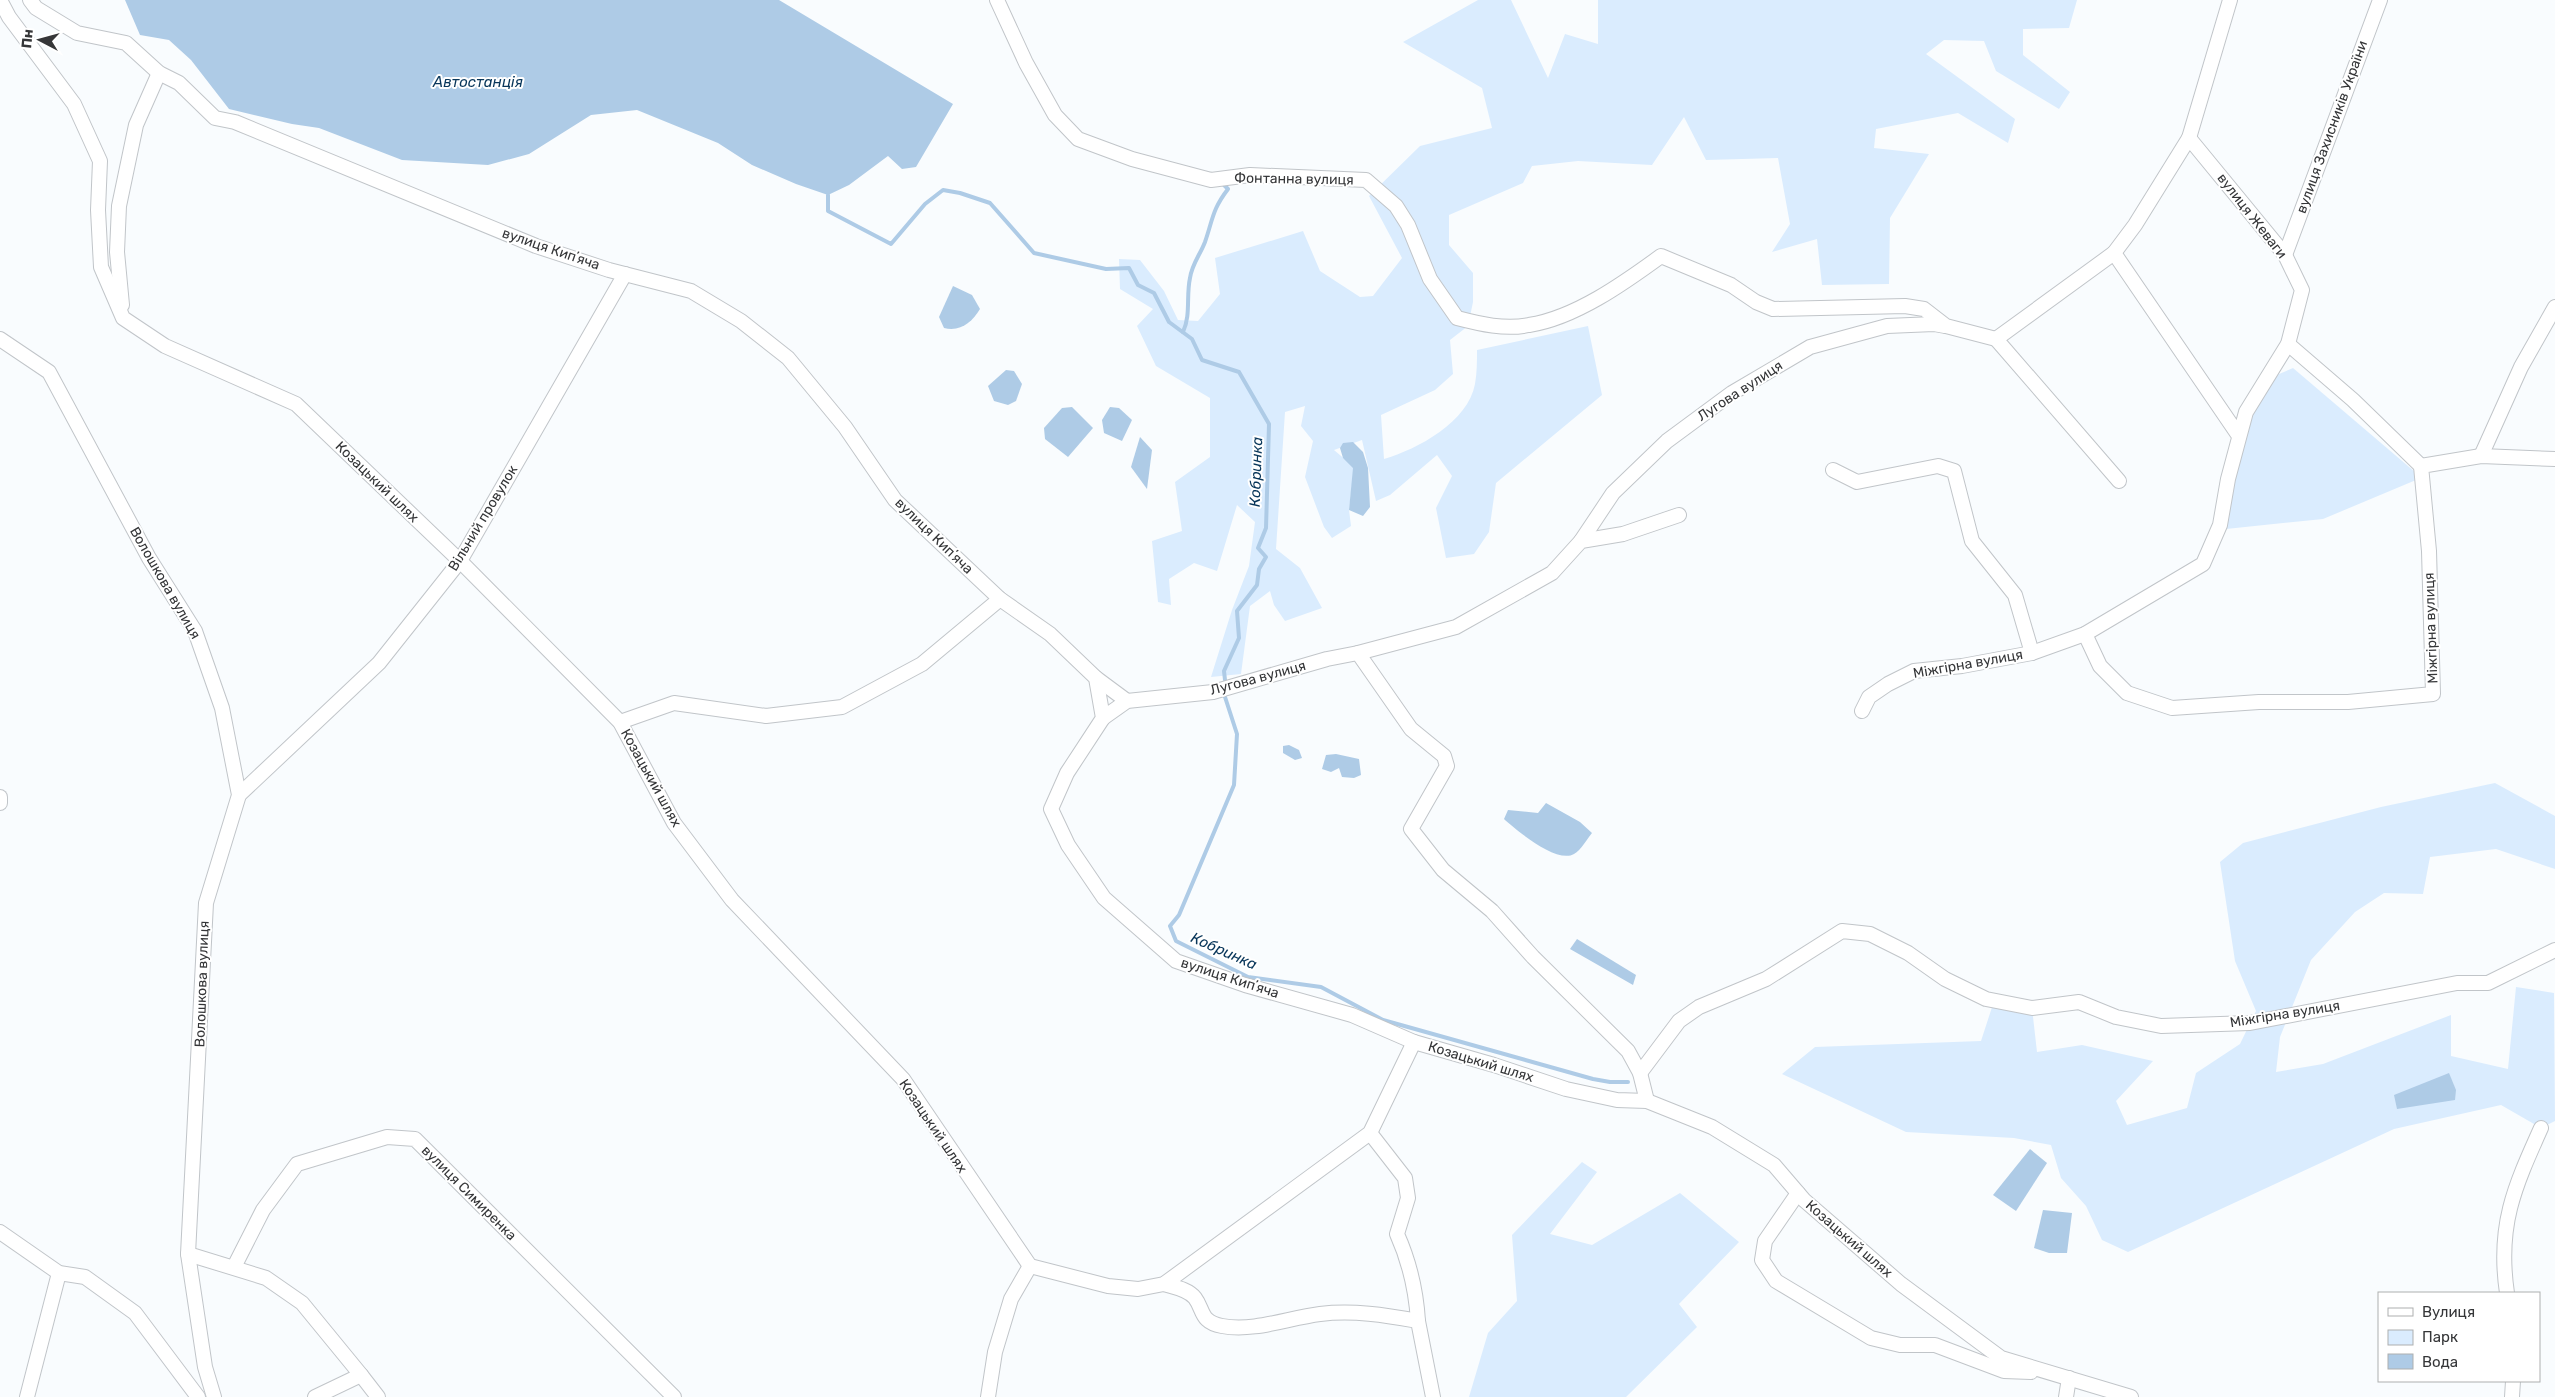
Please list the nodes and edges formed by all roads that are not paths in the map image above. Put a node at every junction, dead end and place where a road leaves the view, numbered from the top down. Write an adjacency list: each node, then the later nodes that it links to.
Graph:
1 (0, 0): 13 (street)
2 (30, 0): 6 (street, вулиця Кипʼяча)
3 (997, 0): 11 (street, Фонтанна вулиця)
4 (2230, 0): 7 (street)
5 (2380, 0): 9 (street, вулиця Захисників України)
6 (160, 73): 10 (street, вулиця Кипʼяча); 13 (street)
7 (2189, 138): 8 (street); 9 (street, вулиця Жеваги)
8 (2114, 253): 16 (street); 20 (street)
9 (2285, 255): 18 (street, вулиця Жеваги)
10 (625, 274): 28 (street, Вільний провулок); 30 (street, вулиця Кипʼяча)
11 (1595, 298): 14 (street, Лугова вулиця)
12 (2555, 307): 21 (street)
13 (123, 318): 28 (street, Козацький шлях)
14 (1946, 326): 16 (street, Лугова вулиця); 27 (street, Лугова вулиця)
15 (0, 339): 19 (street, Волошкова вулиця)
16 (1996, 339): 25 (street)
17 (0, 344): 19 (street)
18 (2288, 344): 20 (street, вулиця Жеваги); 23 (street)
19 (22, 351): 39 (street, Волошкова вулиця)
20 (2239, 436): 29 (street, вулиця Жеваги)
21 (2481, 456): 22 (street); 23 (street)
22 (2555, 459)
23 (2420, 466): 31 (street, Міжгірна вулиця)
24 (1832, 470): 33 (street)
25 (2119, 482)
26 (1680, 515): 27 (street)
27 (1581, 541): 32 (street, Лугова вулиця)
28 (460, 561): 38 (street, Козацький шлях); 39 (street, Вільний провулок)
29 (2203, 564): 31 (street, Міжгірна вулиця)
30 (1000, 599): 34 (street, вулиця Кипʼяча); 38 (street)
31 (2086, 634): 33 (street, Міжгірна вулиця)
32 (1358, 653): 35 (street, Лугова вулиця); 44 (street)
33 (2032, 653): 36 (street, Міжгірна вулиця)
34 (1096, 678): 35 (street, вулиця Кипʼяча); 37 (street)
35 (1127, 701): 37 (street)
36 (1862, 711)
37 (1103, 718): 43 (street, вулиця Кипʼяча)
38 (620, 722): 51 (street, Козацький шлях)
39 (238, 795): 50 (street, Волошкова вулиця)
40 (0, 797): 41 (street)
41 (0, 803)
42 (2555, 950): 44 (street, Міжгірна вулиця)
43 (1414, 1042): 45 (street, Козацький шлях); 47 (street, Козацький шлях)
44 (1640, 1073): 45 (street)
45 (1647, 1101): 48 (street, Козацький шлях)
46 (2541, 1128): 55 (street)
47 (1370, 1133): 54 (street, Козацький шлях); 56 (street)
48 (1798, 1193): 57 (street, Козацький шлях); 57 (street)
49 (0, 1232): 53 (street)
50 (188, 1254): 52 (street); 63 (street, Волошкова вулиця)
51 (1030, 1266): 54 (street, Козацький шлях); 67 (street)
52 (234, 1267): 58 (street); 66 (street, вулиця Симиренка)
53 (59, 1273): 61 (street); 62 (street)
54 (1164, 1284): 56 (street)
55 (2507, 1292)
56 (1418, 1321): 68 (street)
57 (2051, 1373): 59 (street, Козацький шлях)
58 (361, 1375): 64 (street); 65 (street)
59 (2069, 1378): 69 (street); 70 (street, Козацький шлях)
60 (2513, 1382): 71 (street)
61 (27, 1397)
62 (198, 1397)
63 (214, 1397)
64 (315, 1397)
65 (378, 1397)
66 (674, 1397)
67 (988, 1397)
68 (1433, 1397)
69 (2066, 1397)
70 (2131, 1397)
71 (2512, 1397)

